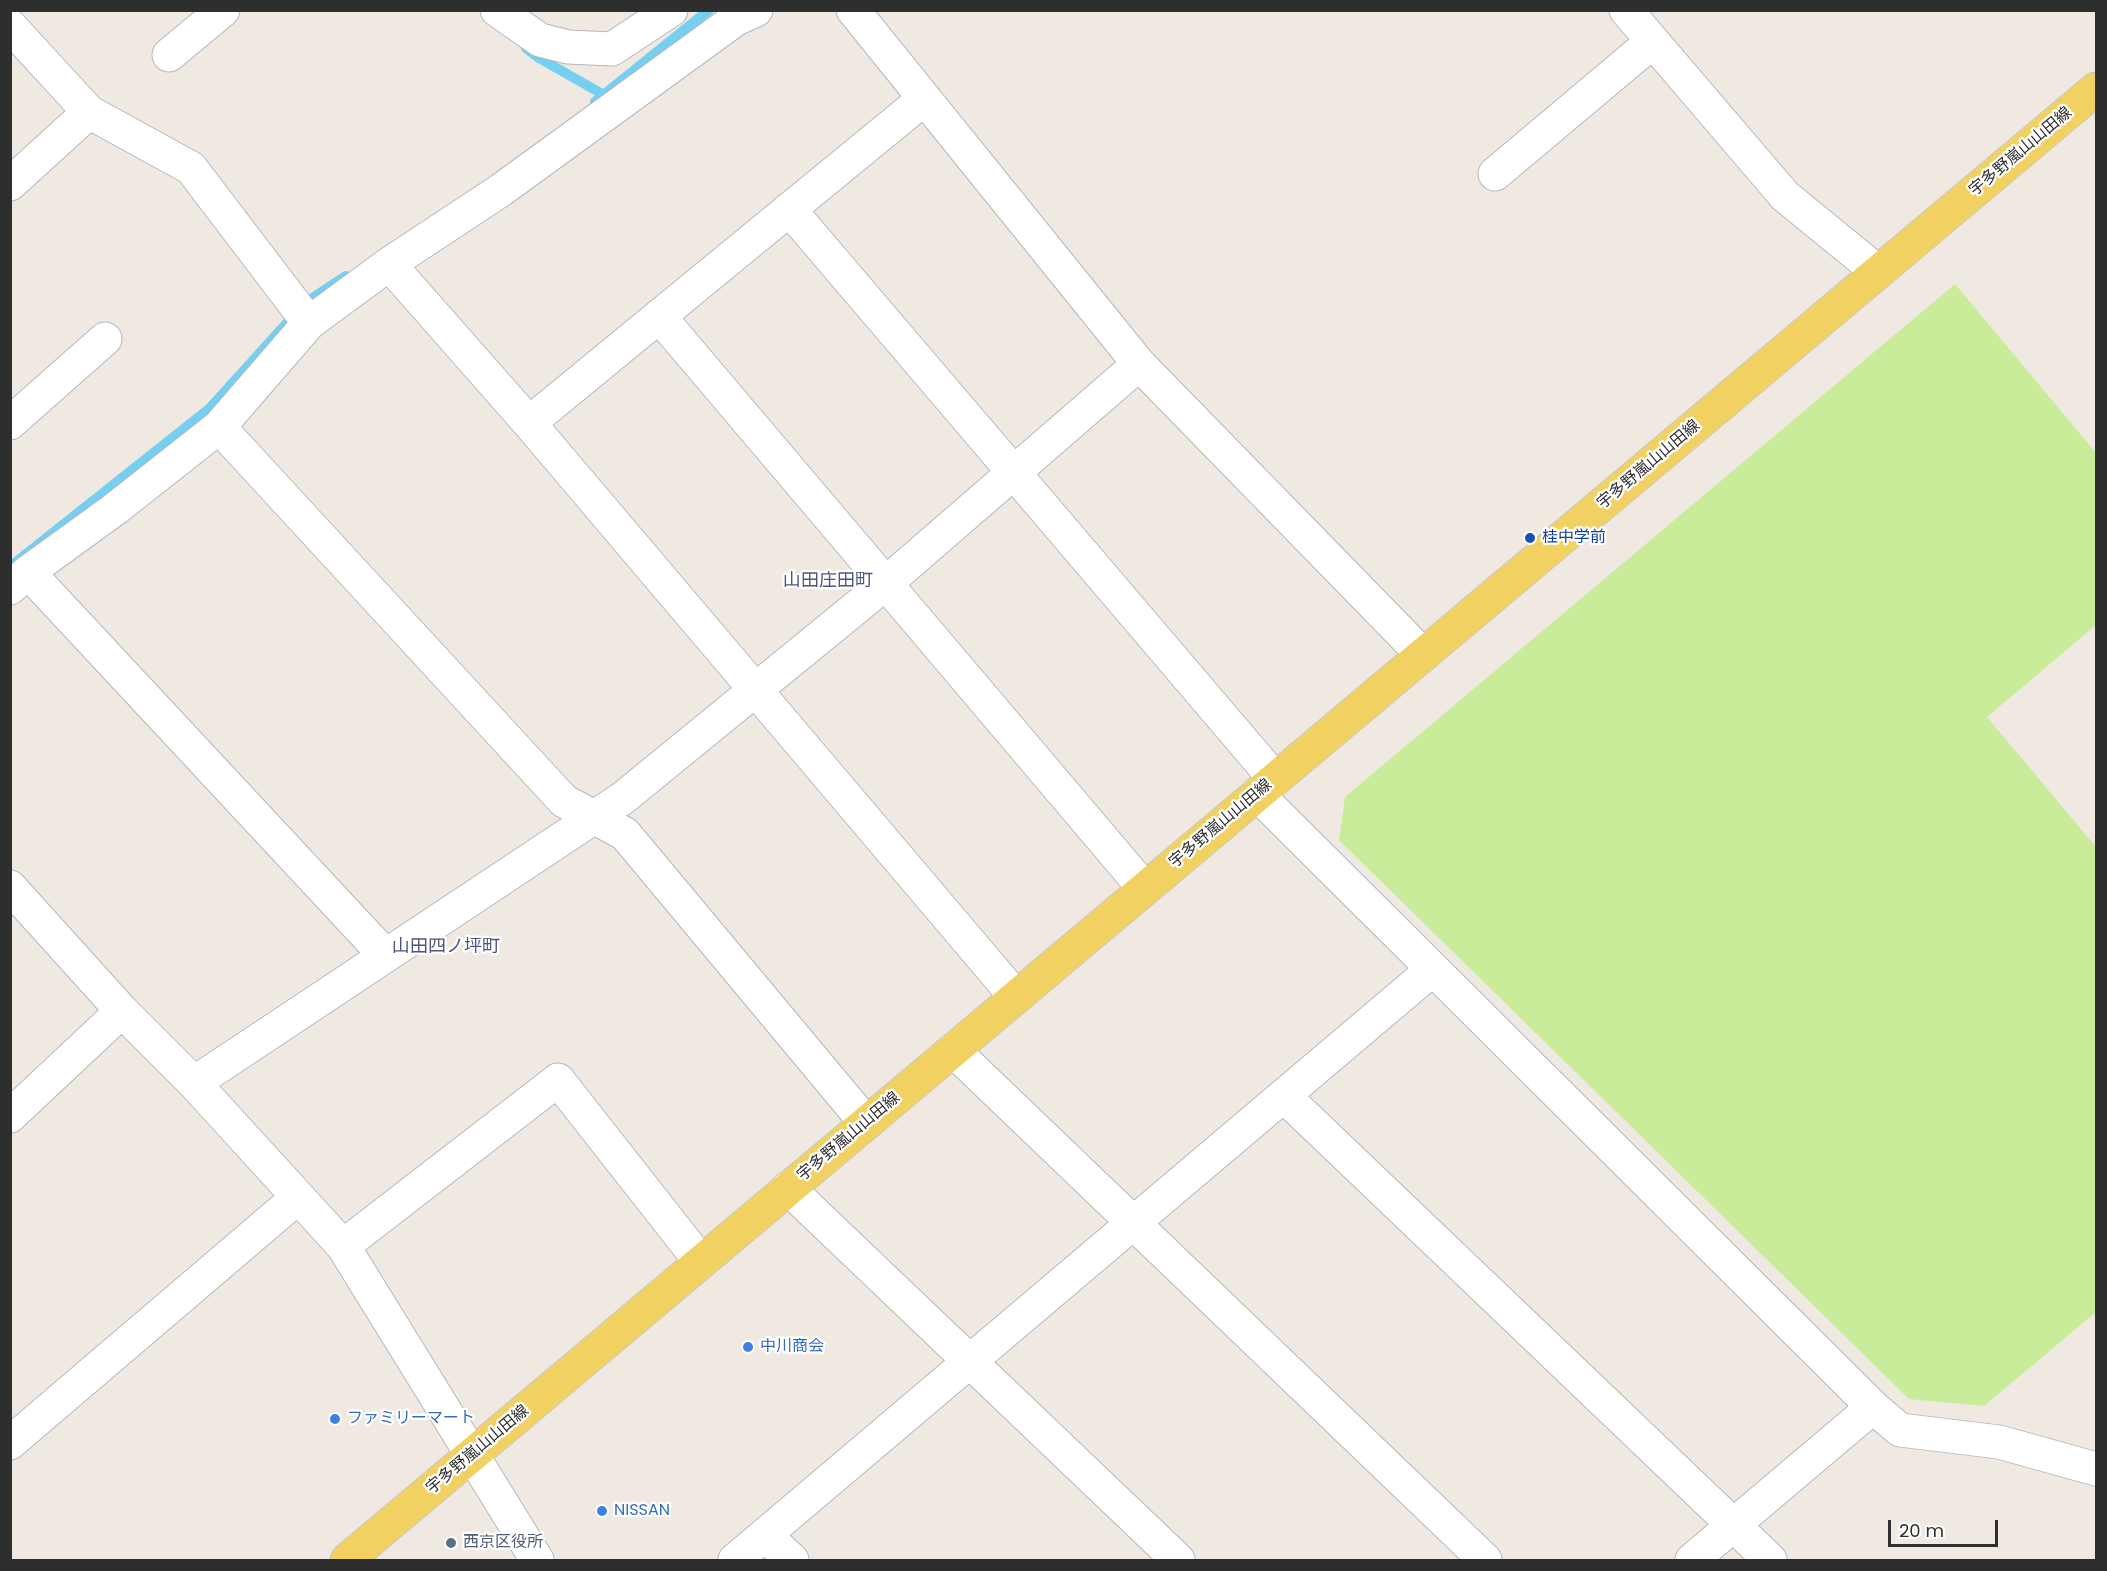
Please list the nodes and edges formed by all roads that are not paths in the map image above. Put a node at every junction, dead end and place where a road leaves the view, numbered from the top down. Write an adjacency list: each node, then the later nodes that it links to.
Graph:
1 (223, 10): 9 (street)
2 (497, 10): 3 (street)
3 (671, 10)
4 (756, 10): 16 (street)
5 (853, 10): 11 (street)
6 (1626, 10): 8 (street)
7 (10, 26): 12 (street)
8 (1652, 42): 13 (street); 17 (street)
9 (169, 55)
10 (2097, 88): 17 (main road, 宇多野嵐山山田線)
11 (924, 99): 15 (street); 21 (street)
12 (89, 112): 14 (street); 19 (street)
13 (1495, 174)
14 (10, 184)
15 (789, 209): 18 (street); 25 (street)
16 (389, 264): 19 (street); 23 (street)
17 (1878, 272): 28 (main road, 宇多野嵐山山田線)
18 (658, 316): 23 (street); 27 (street)
19 (309, 323): 24 (street)
20 (105, 339): 22 (street)
21 (1139, 364): 25 (street); 28 (street)
22 (10, 423)
23 (529, 423): 29 (street)
24 (219, 426): 26 (street); 31 (street)
25 (1014, 472): 27 (street); 30 (street)
26 (19, 580): 34 (street)
27 (885, 584): 29 (street); 33 (street)
28 (1423, 655): 30 (main road, 宇多野嵐山山田線)
29 (755, 689): 31 (street); 36 (street)
30 (1266, 786): 33 (main road, 宇多野嵐山山田線); 35 (street)
31 (592, 818): 34 (street); 42 (street)
32 (10, 887): 37 (street)
33 (1144, 888): 36 (main road, 宇多野嵐山山田線)
34 (385, 955): 39 (street)
35 (1432, 970): 40 (street); 49 (street)
36 (1016, 997): 38 (main road, 宇多野嵐山山田線)
37 (122, 1011): 39 (street); 41 (street)
38 (953, 1050): 42 (main road, 宇多野嵐山山田線); 45 (street)
39 (194, 1083): 44 (street)
40 (1284, 1096): 45 (street); 53 (street)
41 (10, 1116)
42 (866, 1123): 43 (main road, 宇多野嵐山山田線)
43 (788, 1188): 47 (main road, 宇多野嵐山山田線); 48 (street)
44 (297, 1198): 46 (street); 50 (street)
45 (1134, 1223): 48 (street); 60 (street)
46 (343, 1246): 47 (street); 51 (street)
47 (701, 1262): 51 (main road, 宇多野嵐山山田線)
48 (970, 1362): 54 (street); 59 (street)
49 (1873, 1407): 52 (street); 53 (street)
50 (14, 1433)
51 (471, 1455): 55 (main road, 宇多野嵐山山田線); 56 (street)
52 (2097, 1469)
53 (1734, 1526): 61 (street); 62 (street)
54 (765, 1535): 57 (street); 58 (street)
55 (347, 1560)
56 (537, 1560)
57 (735, 1560)
58 (792, 1560)
59 (1178, 1560)
60 (1485, 1560)
61 (1692, 1560)
62 (1770, 1560)

